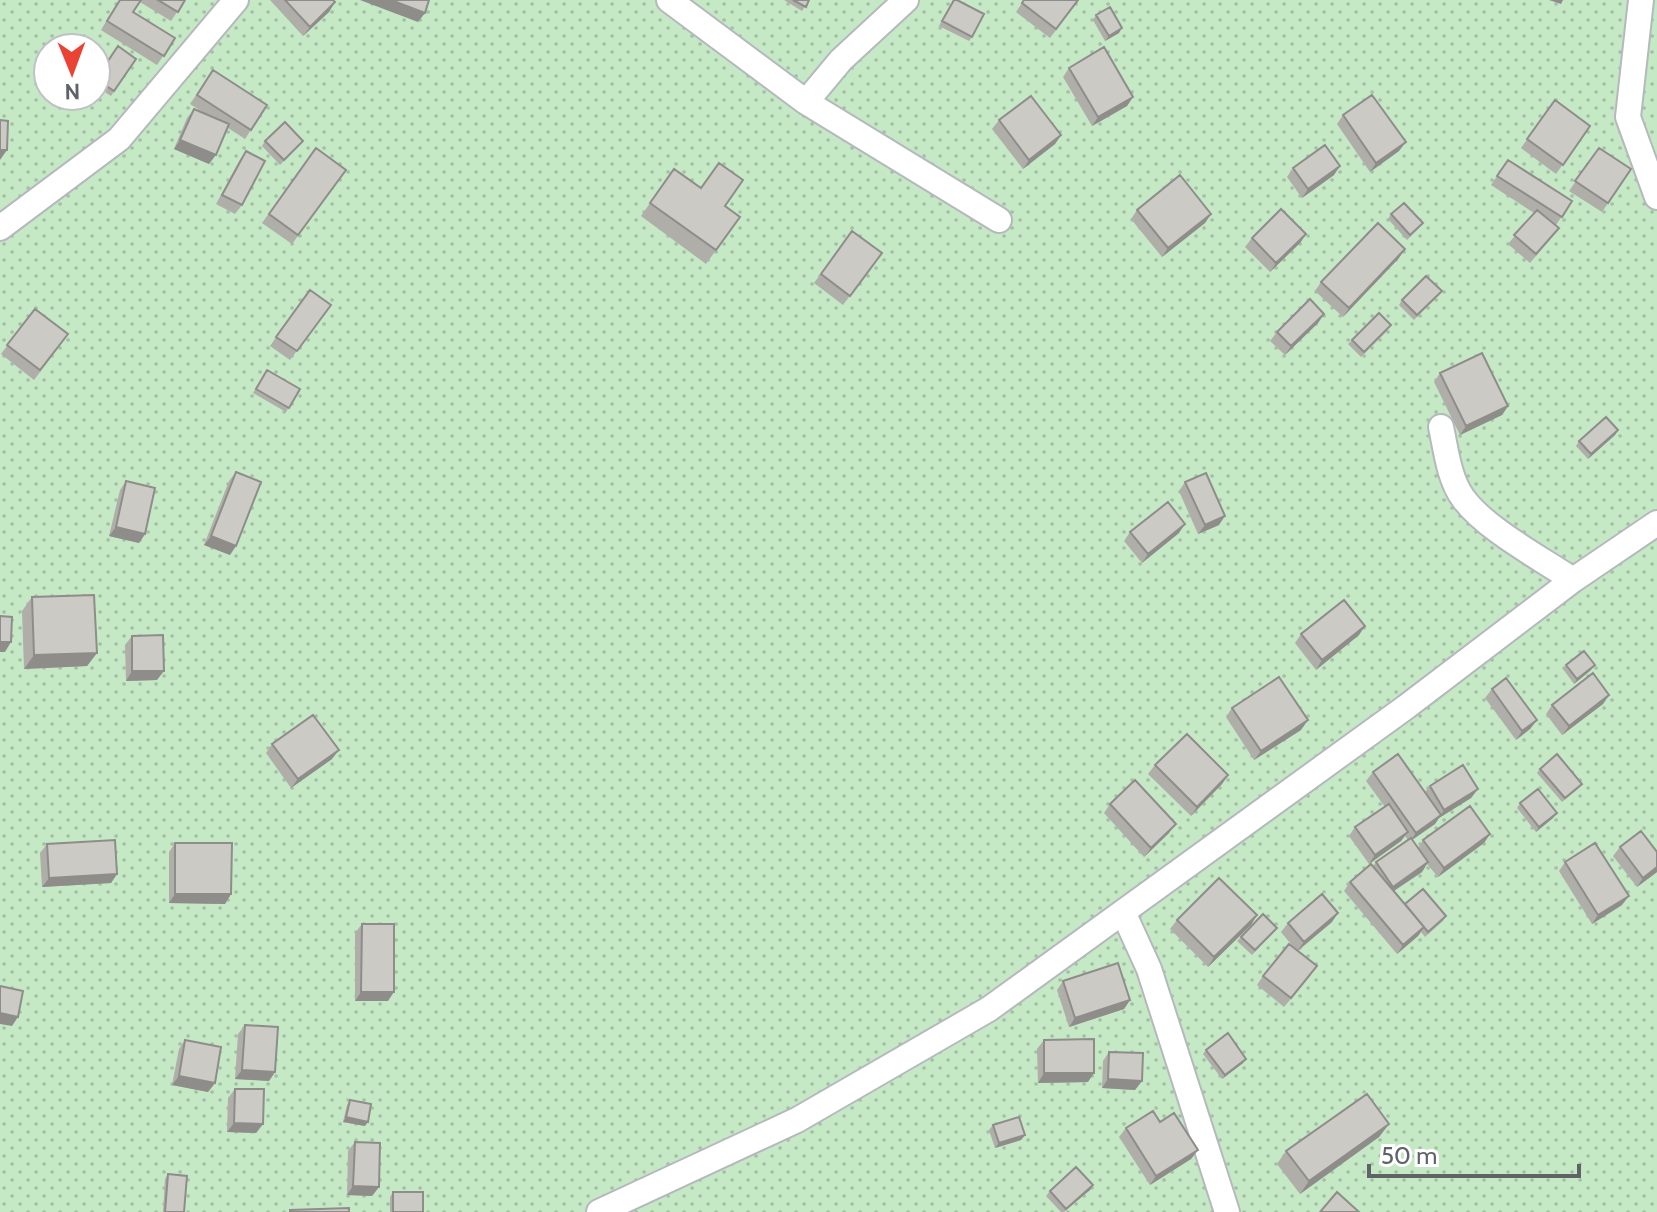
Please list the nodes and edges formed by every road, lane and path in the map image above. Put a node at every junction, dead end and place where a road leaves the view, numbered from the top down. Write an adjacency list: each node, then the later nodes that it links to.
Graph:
1 (236, 0): 8 (street)
2 (906, 0): 5 (street)
3 (1641, 0): 6 (street)
4 (684, 4): 5 (street)
5 (806, 102): 7 (street)
6 (1657, 197)
7 (999, 220)
8 (0, 228)
9 (1441, 427): 11 (street)
10 (1657, 523): 11 (street)
11 (1573, 580): 12 (street)
12 (1123, 912): 13 (street); 14 (street)
13 (599, 1212)
14 (1227, 1212)

